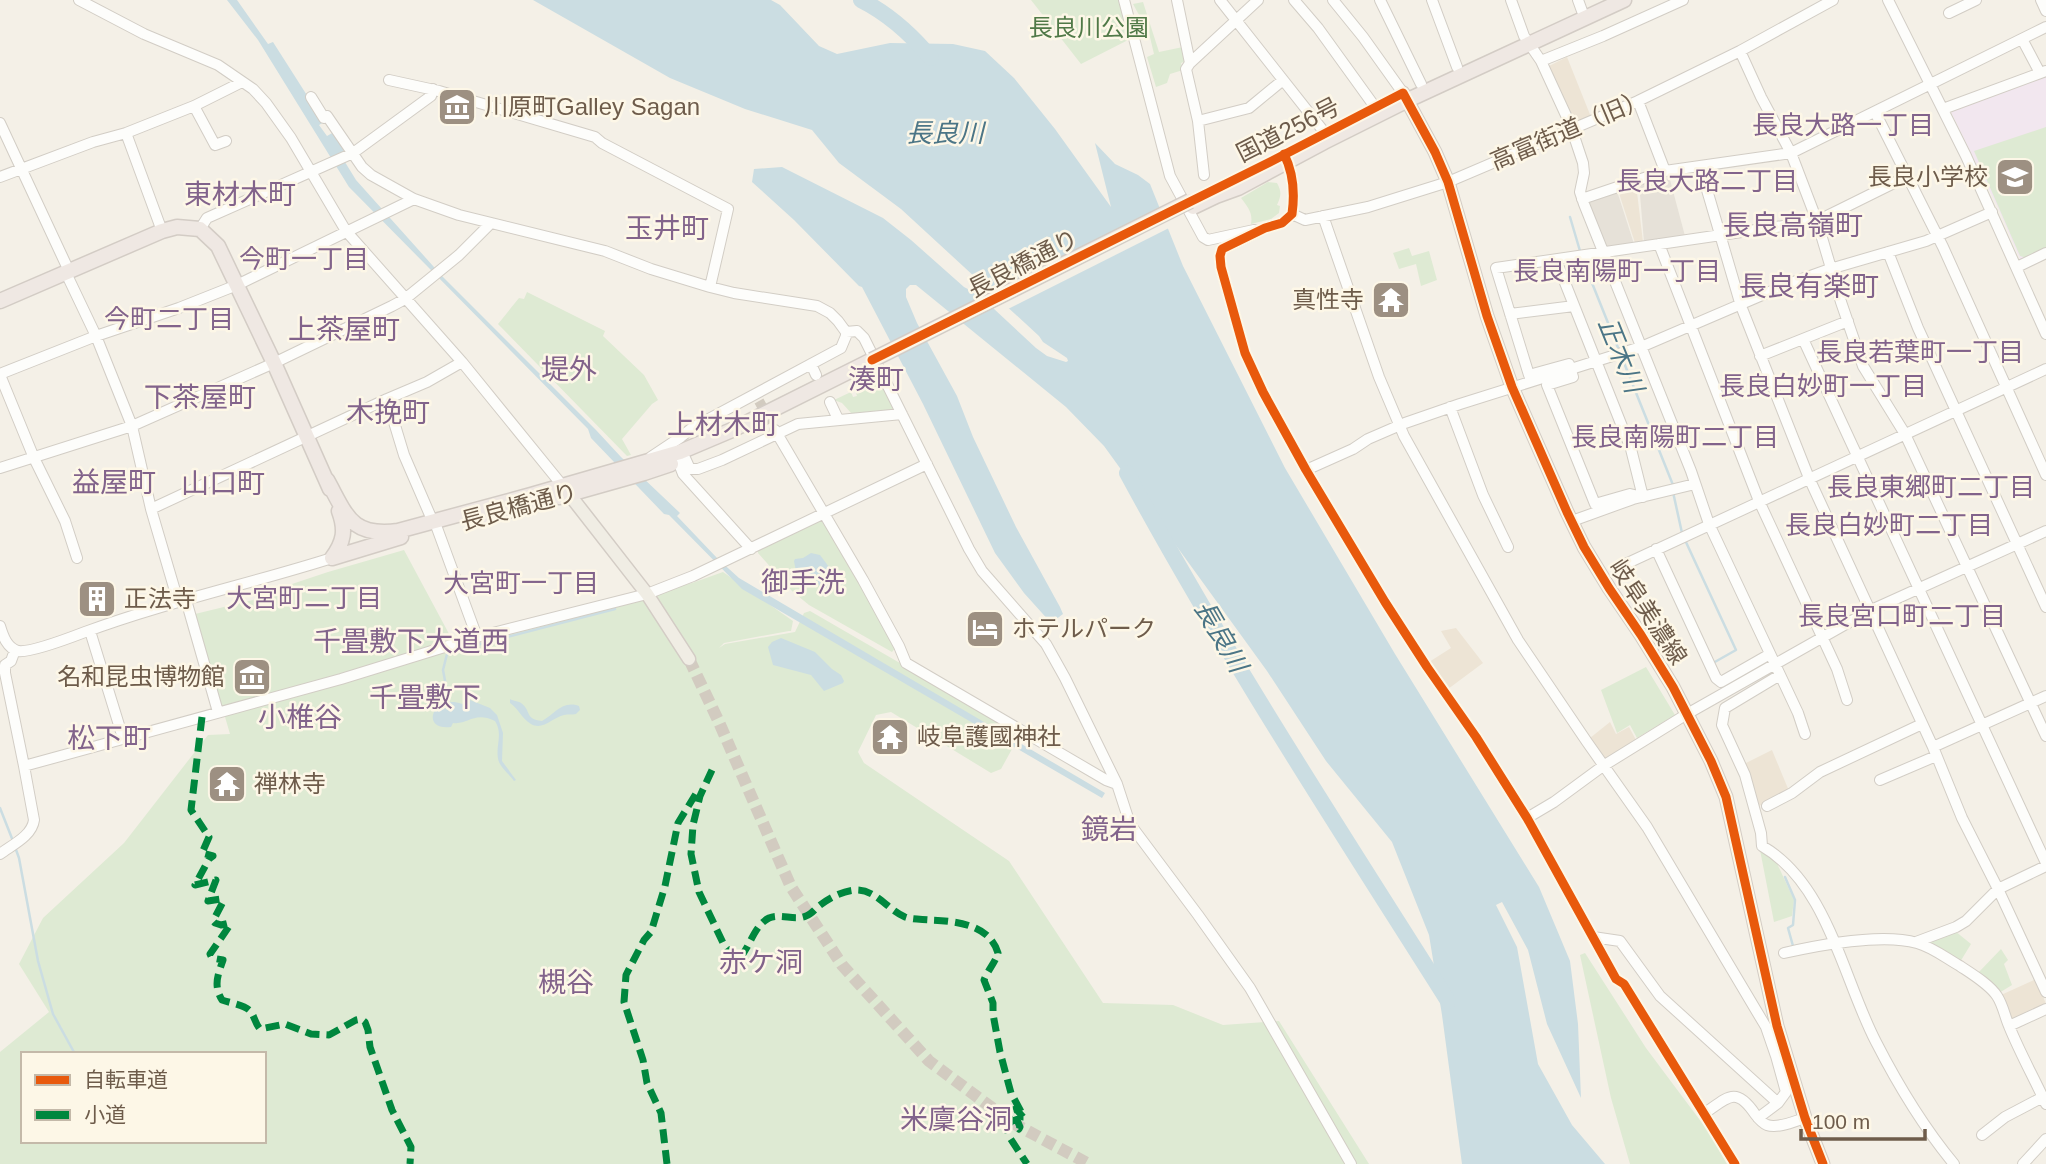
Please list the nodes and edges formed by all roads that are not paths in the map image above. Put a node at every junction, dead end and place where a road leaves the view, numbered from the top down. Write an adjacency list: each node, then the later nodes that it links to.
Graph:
1 (79, 0): 32 (street)
2 (1124, 0): 62 (street)
3 (1177, 0): 27 (street)
4 (1220, 0): 21 (street)
5 (1258, 0): 21 (street)
6 (1294, 0): 40 (street)
7 (1333, 0): 36 (street)
8 (1380, 0): 33 (street)
9 (1432, 0): 28 (street)
10 (1511, 0): 23 (street)
11 (1608, 0): 18 (highway, 国道256号)
12 (1624, 0): 23 (highway, 国道256号)
13 (1683, 0): 26 (street)
14 (1833, 0): 25 (street, 高富街道（旧）)
15 (1888, 0): 34 (street)
16 (1976, 0): 20 (street)
17 (2041, 0): 19 (street)
18 (1580, 6): 23 (highway, 国道256号)
19 (2046, 11)
20 (1949, 13)
21 (1236, 21): 27 (street); 31 (street)
22 (2046, 27): 24 (street)
23 (1526, 39): 26 (street); 28 (highway, 国道256号); 36 (highway, 国道256号)
24 (2022, 39): 29 (street); 34 (street)
25 (1740, 51): 38 (street, 高富街道（旧）); 49 (street)
26 (1541, 61): 45 (street)
27 (1190, 63): 43 (street)
28 (1457, 67): 33 (highway, 国道256号)
29 (2043, 72): 41 (street)
30 (388, 80): 35 (street)
31 (1283, 80): 43 (street); 47 (street)
32 (242, 82): 39 (street); 55 (street)
33 (1421, 84): 36 (highway, 国道256号)
34 (1931, 85): 41 (street); 42 (street)
35 (433, 89): 50 (street); 83 (street)
36 (1405, 96): 40 (highway, 国道256号); 51 (highway, 国道256号); 59 (main road, 岐阜美濃線)
37 (311, 97): 50 (street)
38 (1638, 101): 45 (street, 高富街道（旧）); 54 (street)
39 (194, 106): 46 (street); 48 (street)
40 (1375, 107): 47 (highway, 国道256号)
41 (1943, 109): 63 (street)
42 (1875, 112): 49 (street); 57 (street)
43 (1198, 121): 56 (street)
44 (0, 123): 53 (street)
45 (1571, 131): 59 (street, 高富街道（旧）); 61 (street)
46 (126, 133): 53 (street); 70 (street)
47 (1325, 133): 51 (highway, 国道256号)
48 (226, 141)
49 (1791, 153): 52 (street); 66 (street)
50 (349, 155): 55 (street); 60 (street)
51 (1286, 158): 62 (highway, 国道256号); 64 (street)
52 (1700, 166): 54 (street); 72 (street)
53 (21, 169): 58 (street); 81 (street)
54 (1665, 171): 61 (street)
55 (311, 172): 69 (street); 71 (street)
56 (1204, 175)
57 (1908, 176): 66 (street); 73 (street)
58 (0, 177)
59 (1448, 182): 65 (street, 高富街道（旧）); 106 (main road, 岐阜美濃線)
60 (414, 199): 67 (street); 71 (street)
61 (1582, 199): 75 (street)
62 (1193, 209): 68 (street); 100 (highway, 長良橋通り, bridge)
63 (1992, 212): 73 (street); 79 (street)
64 (1292, 214): 65 (street, 高富街道（旧）); 68 (street)
65 (1323, 216): 115 (street)
66 (1817, 221): 72 (street); 80 (street)
67 (491, 223): 83 (street); 84 (street)
68 (1265, 228): 127 (street)
69 (200, 229): 70 (highway); 82 (highway, 長良橋通り)
70 (162, 231): 81 (highway)
71 (346, 231): 82 (street); 84 (street)
72 (1720, 235): 74 (street); 87 (street)
73 (1938, 237): 76 (street); 107 (street)
74 (1659, 244): 75 (street); 90 (street)
75 (1603, 252): 78 (street); 95 (street)
76 (1888, 252): 80 (street); 111 (street)
77 (2046, 253): 79 (street)
78 (1556, 260): 86 (street); 88 (street)
79 (2017, 267): 92 (street)
80 (1830, 269): 87 (street); 89 (street)
81 (68, 272): 85 (highway); 93 (street)
82 (237, 285): 93 (street); 99 (highway, 長良橋通り)
83 (710, 287): 91 (street)
84 (405, 299): 97 (street); 99 (street)
85 (0, 301)
86 (1574, 306): 88 (street); 98 (street)
87 (1741, 306): 90 (street); 96 (street)
88 (1510, 314): 103 (street)
89 (1848, 321): 94 (street); 118 (street)
90 (1690, 327): 95 (street); 134 (street)
91 (846, 332): 101 (street); 112 (street)
92 (2046, 334)
93 (96, 336): 105 (street); 114 (street)
94 (1803, 339): 96 (street); 121 (street)
95 (1642, 347): 98 (street); 131 (street)
96 (1760, 356): 129 (street)
97 (462, 362): 108 (street); 132 (street)
98 (1597, 362): 103 (street); 133 (street)
99 (274, 363): 114 (street); 119 (highway, 長良橋通り)
100 (874, 363): 120 (highway, 長良橋通り); 123 (highway, 長良橋通り)
101 (811, 364): 104 (street); 116 (street)
102 (2046, 369): 107 (street)
103 (1571, 370): 106 (street); 133 (street)
104 (816, 374)
105 (0, 375): 122 (street)
106 (1513, 387): 110 (street); 138 (main road, 岐阜美濃線)
107 (2006, 387): 111 (street); 128 (street)
108 (387, 399): 119 (street); 140 (street)
109 (830, 402): 113 (street)
110 (1450, 407): 115 (street); 143 (street)
111 (1956, 410): 118 (street); 142 (street)
112 (902, 414): 113 (street); 124 (street)
113 (838, 419): 117 (street)
114 (131, 426): 122 (street); 135 (street)
115 (1400, 426): 127 (street); 175 (street)
116 (692, 428): 120 (street); 125 (street)
117 (776, 432): 123 (street); 136 (street)
118 (1905, 434): 121 (street); 148 (street)
119 (307, 437): 130 (highway, 長良橋通り); 135 (street)
120 (704, 442): 125 (highway, 長良橋通り)
121 (1858, 455): 129 (street); 150 (street)
122 (34, 458): 126 (street); 146 (street)
123 (681, 460): 125 (highway, 長良橋通り); 145 (street)
124 (927, 464): 136 (street); 177 (street)
125 (641, 467): 132 (highway, 長良橋通り)
126 (0, 468)
127 (1306, 470): 179 (street)
128 (2046, 475)
129 (1809, 478): 134 (street); 154 (street)
130 (327, 480): 140 (highway, 長良橋通り); 147 (highway, 長良橋通り)
131 (1695, 484): 133 (street); 139 (street)
132 (566, 490): 140 (highway, 長良橋通り); 151 (main road)
133 (1638, 498): 137 (street); 138 (street)
134 (1759, 501): 139 (street); 158 (street)
135 (151, 509): 152 (street)
136 (822, 514): 145 (street); 177 (street)
137 (1605, 514)
138 (1572, 521): 167 (main road, 岐阜美濃線)
139 (1709, 524): 144 (street); 161 (street)
140 (435, 525): 147 (highway, 長良橋通り); 157 (street)
141 (2046, 530): 142 (street)
142 (2017, 544): 148 (street); 153 (street)
143 (1508, 547)
144 (1656, 549): 149 (street); 161 (street)
145 (750, 550): 151 (street)
146 (77, 558)
147 (332, 558): 152 (street)
148 (1968, 566): 150 (street); 165 (street)
149 (1619, 567)
150 (1919, 589): 154 (street); 169 (street)
151 (647, 594): 157 (street); 160 (main road)
152 (182, 601): 156 (street); 166 (street)
153 (2046, 607)
154 (1869, 611): 158 (street); 168 (street)
155 (0, 626): 159 (street)
156 (90, 631): 159 (street); 172 (street)
157 (477, 637): 166 (street)
158 (1823, 638): 161 (street); 164 (street)
159 (15, 650): 174 (street)
160 (688, 659)
161 (1773, 659): 162 (street); 167 (street)
162 (1780, 675): 170 (street); 185 (street)
163 (2046, 696): 165 (street)
164 (1847, 700)
165 (2031, 703): 169 (street); 171 (street)
166 (218, 712): 172 (street)
167 (1687, 714): 175 (street); 194 (main road, 岐阜美濃線)
168 (1922, 724): 173 (street); 178 (street)
169 (1983, 726): 173 (street); 181 (street)
170 (1805, 734)
171 (2046, 736)
172 (123, 738): 174 (street)
173 (1934, 752): 176 (street); 182 (street)
174 (24, 766): 180 (street)
175 (1603, 766): 179 (street); 191 (street)
176 (1880, 780)
177 (1117, 784): 197 (street)
178 (1767, 806)
179 (1527, 818): 183 (street)
180 (0, 854)
181 (2046, 865): 182 (street)
182 (1998, 889): 184 (street); 187 (street)
183 (1593, 937): 191 (street); 192 (street)
184 (1916, 942): 185 (street); 189 (street)
185 (1835, 943): 186 (street); 200 (street)
186 (1784, 953)
187 (2046, 992)
188 (2046, 1009): 189 (street)
189 (2009, 1026): 190 (street)
190 (2044, 1100): 195 (street)
191 (1778, 1103): 193 (street)
192 (1705, 1113): 193 (street); 198 (street)
193 (1758, 1118): 194 (street)
194 (1805, 1118): 199 (main road, 岐阜美濃線)
195 (1981, 1135)
196 (2046, 1139): 201 (street)
197 (1351, 1164)
198 (1735, 1164)
199 (1823, 1164)
200 (1954, 1164)
201 (2023, 1164)

